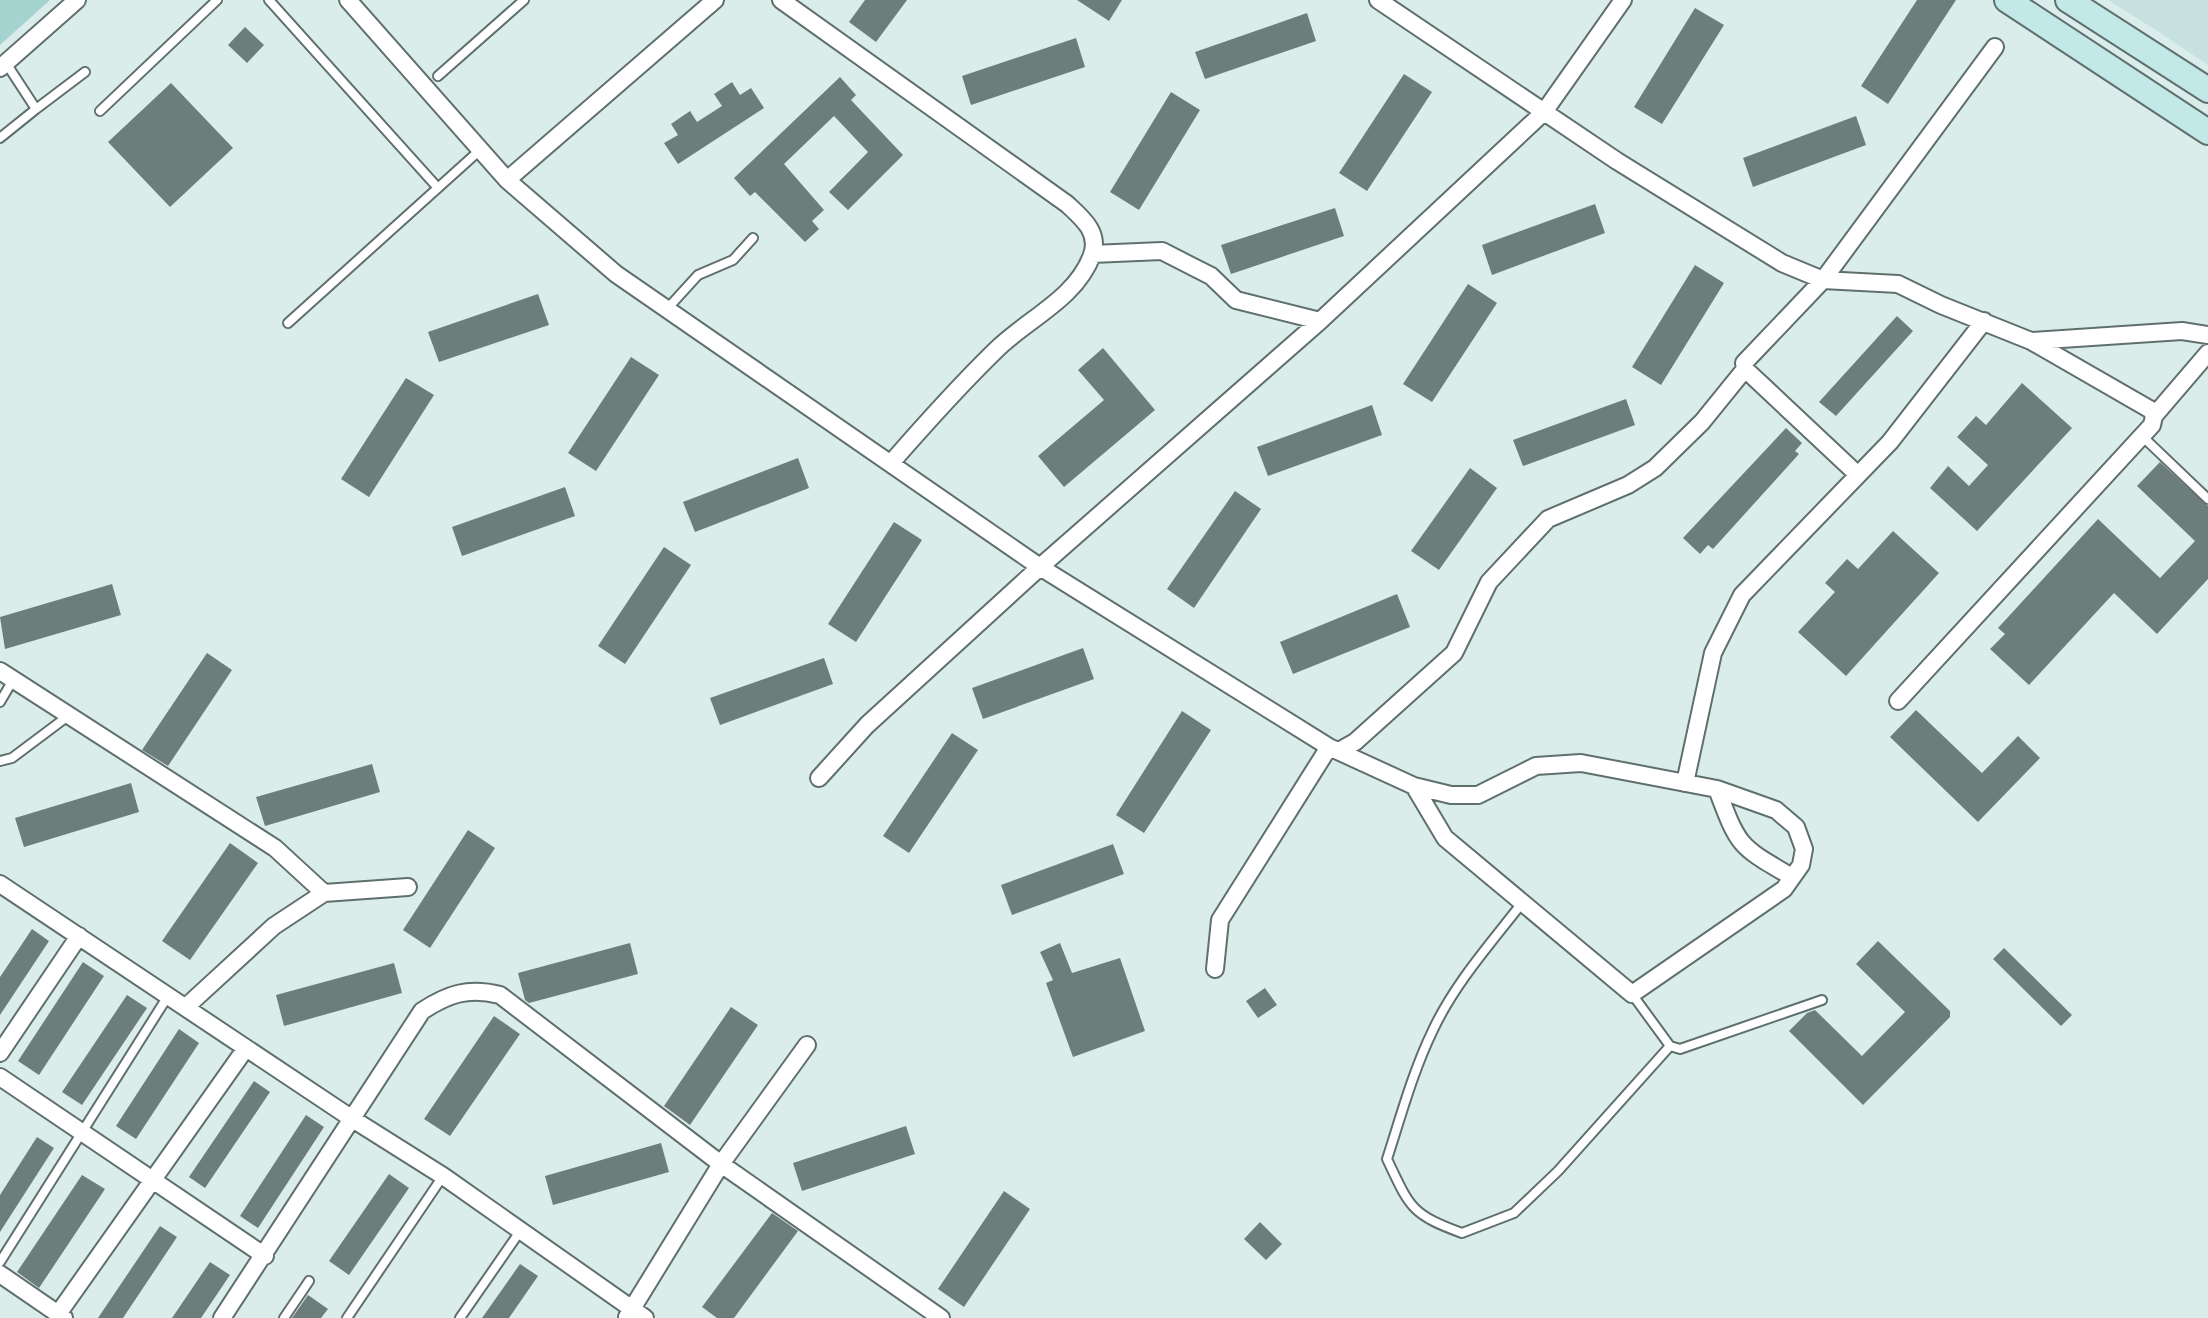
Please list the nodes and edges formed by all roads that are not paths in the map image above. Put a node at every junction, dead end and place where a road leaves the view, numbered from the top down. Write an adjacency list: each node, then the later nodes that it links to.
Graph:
1 (77, 0): 13 (street)
2 (217, 0): 18 (lane)
3 (269, 0): 24 (lane)
4 (348, 0): 22 (street)
5 (524, 0): 15 (lane)
6 (715, 0): 23 (street)
7 (781, 0): 26 (street)
8 (1378, 0): 19 (street)
9 (1623, 0): 19 (street)
10 (2007, 0): 20 (main road)
11 (2068, 0): 16 (main road)
12 (1995, 47): 27 (street)
13 (3, 65): 17 (lane)
14 (85, 72): 17 (lane)
15 (438, 76)
16 (2208, 90)
17 (36, 109): 21 (lane)
18 (100, 111)
19 (1544, 112): 27 (street); 29 (street)
20 (2208, 132)
21 (0, 138)
22 (481, 150): 23 (street); 24 (lane)
23 (507, 180): 28 (street)
24 (438, 188): 31 (lane)
25 (753, 238): 28 (lane)
26 (1092, 254): 29 (street); 38 (street)
27 (1823, 280): 30 (street); 35 (street)
28 (667, 310): 38 (street)
29 (1320, 321): 41 (street)
30 (1984, 321): 33 (street); 39 (street)
31 (288, 323)
32 (2208, 335): 33 (street)
33 (2031, 341): 36 (street)
34 (2208, 353): 36 (street)
35 (1745, 369): 39 (street); 46 (street)
36 (2154, 416): 37 (street)
37 (2142, 436): 40 (lane); 43 (street)
38 (891, 463): 41 (street)
39 (1858, 475): 49 (street)
40 (2208, 499)
41 (1040, 567): 46 (street); 48 (street)
42 (7, 676): 44 (lane); 45 (street)
43 (1898, 701)
44 (0, 702)
45 (69, 715): 47 (lane); 55 (street)
46 (1334, 749): 50 (street); 58 (street)
47 (0, 761)
48 (819, 778)
49 (1685, 783): 50 (street); 51 (street)
50 (1414, 786): 56 (street)
51 (1717, 789): 52 (street); 52 (street)
52 (1792, 877): 59 (street)
53 (0, 884): 57 (street)
54 (408, 887): 55 (street)
55 (324, 893): 62 (street)
56 (1522, 902): 59 (street); 64 (lane)
57 (79, 936): 60 (street); 66 (street)
58 (1215, 969)
59 (1632, 994): 64 (lane)
60 (169, 996): 62 (street); 69 (lane)
61 (1822, 1000): 64 (lane)
62 (187, 1006): 65 (street)
63 (807, 1045): 70 (street)
64 (1670, 1046)
65 (246, 1048): 68 (street); 72 (street)
66 (0, 1053)
67 (0, 1077): 69 (street)
68 (351, 1118): 70 (street); 71 (street); 74 (street)
69 (81, 1132): 72 (street); 75 (lane)
70 (721, 1164): 78 (street); 84 (street)
71 (443, 1176): 73 (street); 82 (lane)
72 (153, 1179): 74 (street); 79 (street)
73 (521, 1230): 78 (street); 83 (lane)
74 (265, 1256): 80 (street)
75 (0, 1262)
76 (0, 1274): 79 (street)
77 (309, 1281): 81 (lane)
78 (634, 1315)
79 (61, 1316)
80 (222, 1318)
81 (284, 1318)
82 (347, 1318)
83 (460, 1318)
84 (941, 1318)

